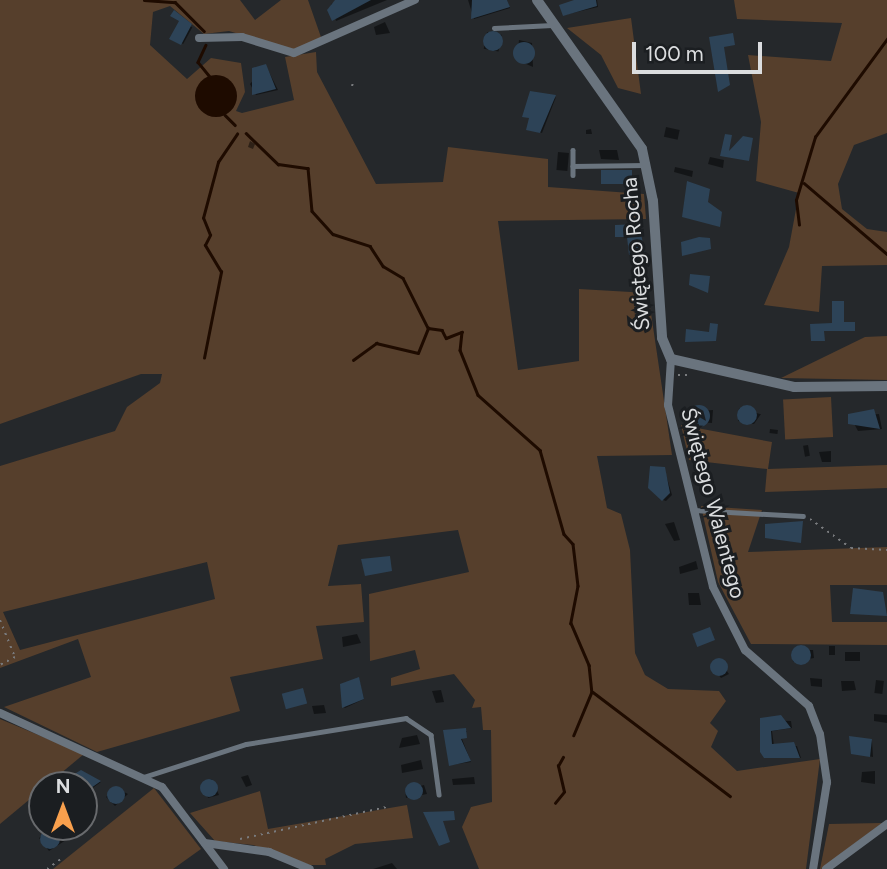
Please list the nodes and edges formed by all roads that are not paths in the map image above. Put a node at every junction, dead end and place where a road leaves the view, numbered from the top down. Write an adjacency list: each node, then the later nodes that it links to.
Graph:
1 (415, 0): 5 (street)
2 (537, 0): 3 (street, Świętego Rocha)
3 (552, 25): 4 (lane); 7 (street, Świętego Rocha)
4 (494, 28)
5 (199, 38)
6 (573, 150): 8 (lane)
7 (647, 165): 8 (lane); 10 (street, Świętego Rocha)
8 (573, 166): 9 (lane)
9 (573, 175)
10 (671, 359): 11 (street); 12 (street, Świętego Walentego)
11 (887, 386)
12 (693, 510): 13 (lane); 21 (street, Świętego Walentego)
13 (803, 516)
14 (0, 713): 15 (street)
15 (143, 778): 16 (lane); 18 (street)
16 (439, 794)
17 (887, 824): 22 (street)
18 (205, 843): 19 (street); 20 (street)
19 (224, 869)
20 (310, 869)
21 (813, 869)
22 (826, 869)

